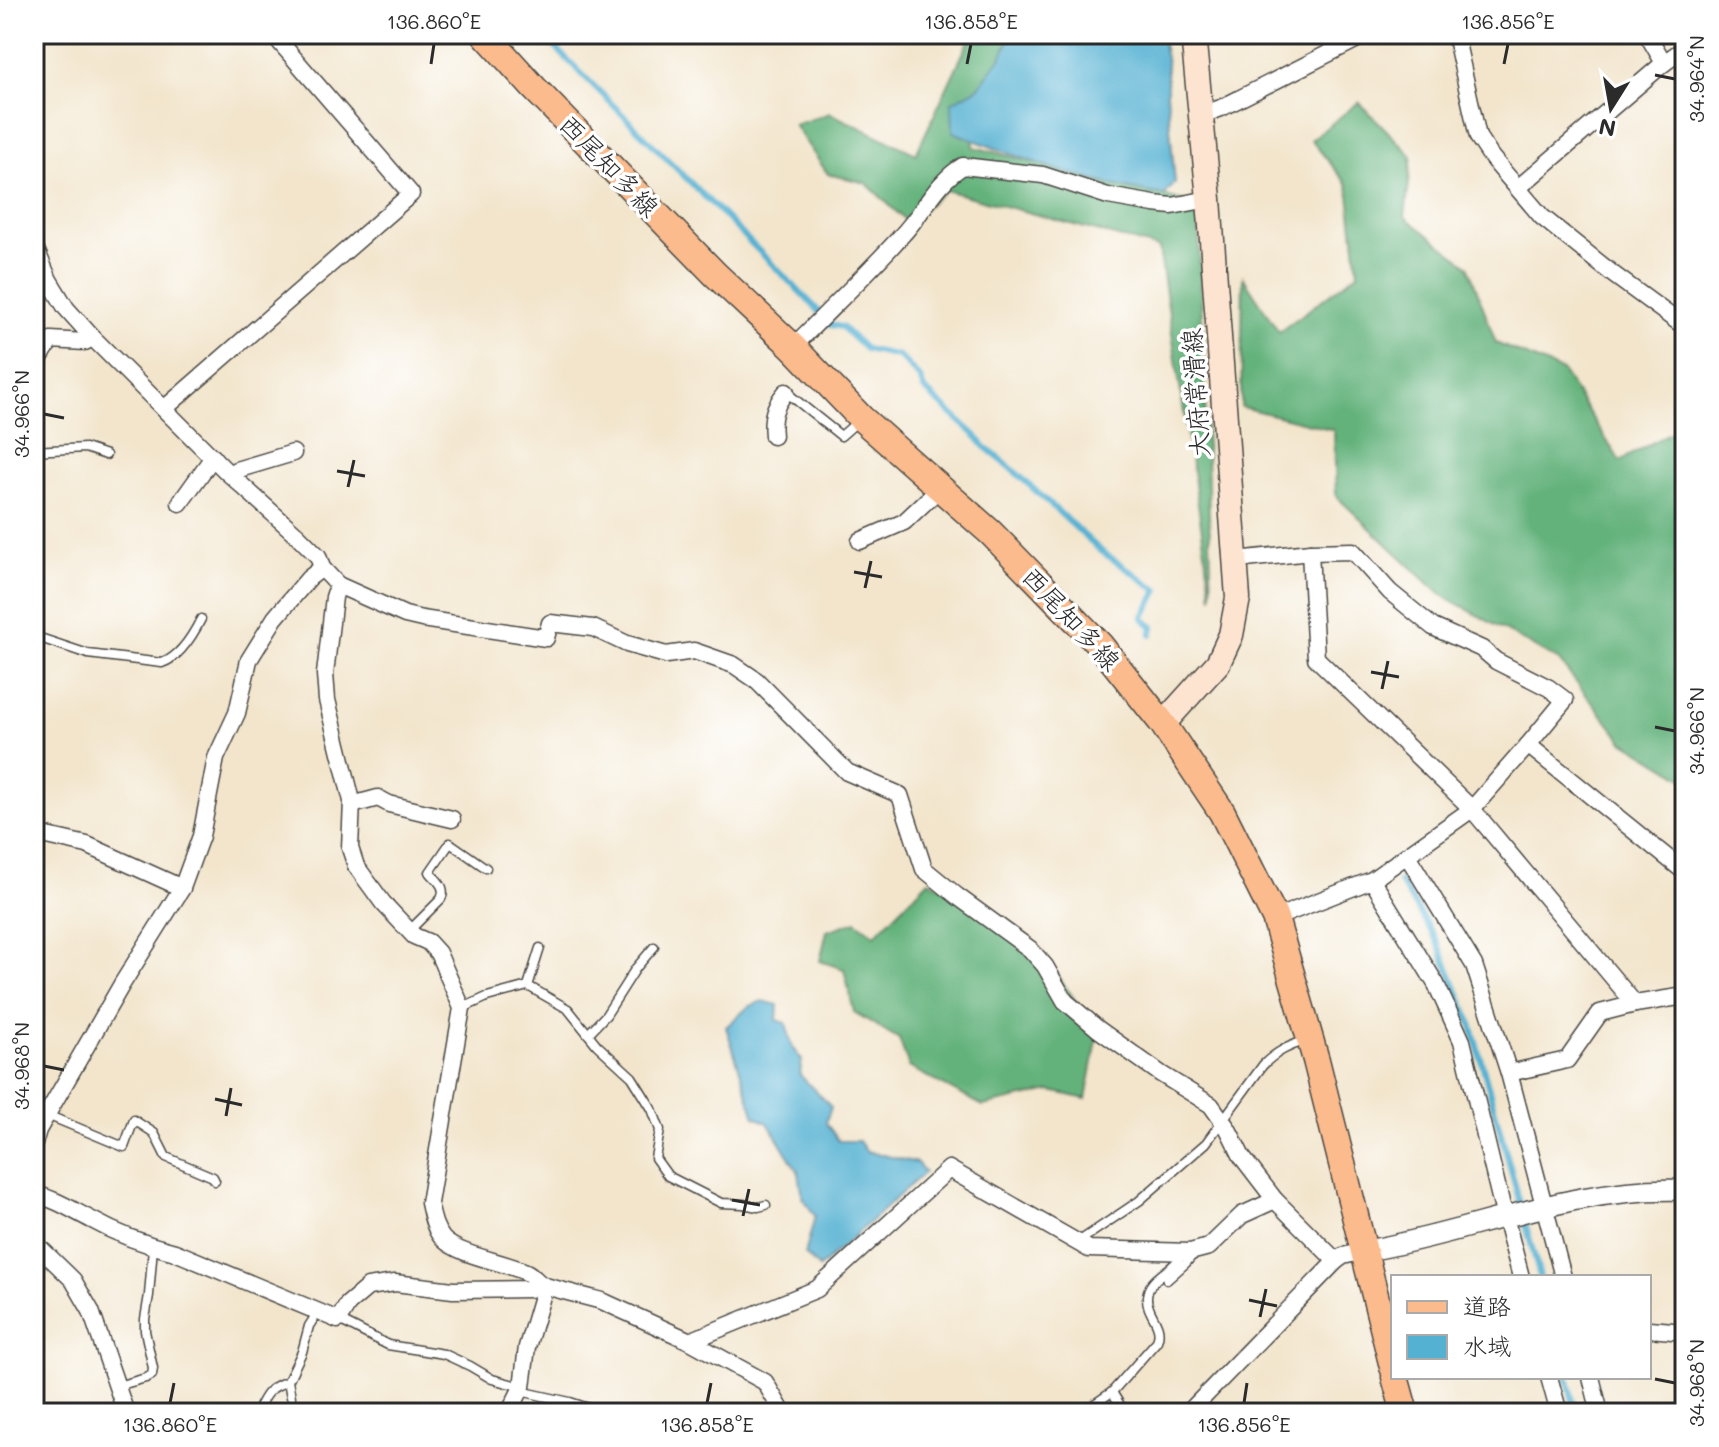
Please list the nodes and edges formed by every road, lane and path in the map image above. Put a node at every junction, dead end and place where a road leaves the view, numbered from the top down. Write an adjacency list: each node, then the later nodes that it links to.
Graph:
1 (40, 34): 8 (street)
2 (273, 34): 22 (street)
3 (485, 34): 19 (main road, 西尾知多線)
4 (1193, 34): 11 (main road, 大府常滑線)
5 (1367, 34): 11 (street)
6 (1455, 34): 12 (street)
7 (1647, 34): 10 (street)
8 (34, 38)
9 (1685, 48): 10 (street)
10 (1664, 63): 12 (street)
11 (1202, 115): 13 (main road, 大府常滑線)
12 (1518, 188): 15 (street)
13 (1209, 199): 19 (street); 34 (main road, 大府常滑線)
14 (34, 245): 17 (street)
15 (1685, 327)
16 (34, 330): 18 (lane)
17 (92, 337): 18 (street); 22 (street)
18 (51, 340): 20 (street)
19 (793, 347): 23 (main road, 西尾知多線)
20 (34, 377)
21 (786, 392): 23 (lane); 24 (street)
22 (164, 409): 28 (street)
23 (861, 418): 30 (main road, 西尾知多線)
24 (773, 436)
25 (34, 451): 27 (lane)
26 (293, 453): 29 (street)
27 (106, 455)
28 (213, 457): 29 (street); 31 (street)
29 (230, 474): 35 (street)
30 (940, 488): 32 (street); 39 (main road, 西尾知多線)
31 (180, 503)
32 (860, 541)
33 (1310, 552): 34 (street); 40 (street); 42 (street)
34 (1237, 560): 39 (main road, 大府常滑線)
35 (322, 568): 36 (street); 49 (street)
36 (338, 585): 41 (street); 62 (street)
37 (201, 619): 38 (lane)
38 (34, 636)
39 (1163, 724): 50 (main road, 西尾知多線)
40 (1528, 745): 42 (street); 47 (street)
41 (352, 805): 43 (street); 51 (street)
42 (1472, 809): 45 (street); 56 (street)
43 (452, 819)
44 (34, 833): 49 (street)
45 (1403, 858): 48 (street); 60 (street)
46 (486, 868): 51 (lane)
47 (1685, 872)
48 (1375, 878): 50 (street); 70 (street)
49 (182, 888): 61 (street)
50 (1275, 918): 59 (main road, 西尾知多線)
51 (409, 931): 57 (street)
52 (654, 947): 58 (lane)
53 (540, 948): 54 (lane)
54 (528, 986): 57 (lane); 58 (lane)
55 (1685, 996): 56 (street)
56 (1635, 1004): 60 (street)
57 (462, 1008): 80 (street)
58 (588, 1034): 68 (lane)
59 (1310, 1039): 62 (lane); 74 (main road, 西尾知多線)
60 (1509, 1073): 69 (street)
61 (47, 1115): 63 (street); 64 (lane)
62 (1221, 1120): 67 (street); 71 (lane)
63 (34, 1144)
64 (215, 1181)
65 (1685, 1190): 69 (street)
66 (34, 1194): 72 (street)
67 (1275, 1200): 75 (street); 76 (street)
68 (766, 1205)
69 (1541, 1207): 70 (street); 78 (street)
70 (1509, 1215): 74 (street); 77 (street)
71 (1078, 1243): 75 (street); 85 (street)
72 (154, 1246): 81 (street); 91 (lane)
73 (37, 1250): 91 (street)
74 (1364, 1251): 76 (street); 86 (main road, 西尾知多線)
75 (1187, 1252): 79 (lane); 93 (lane)
76 (1336, 1261): 102 (street)
77 (1521, 1275)
78 (1562, 1275)
79 (1167, 1280)
80 (542, 1285): 82 (street); 85 (street); 92 (street)
81 (318, 1312): 82 (street); 90 (lane)
82 (338, 1320): 92 (lane)
83 (1651, 1329): 84 (street)
84 (1685, 1332)
85 (690, 1341): 99 (street)
86 (1391, 1359)
87 (1396, 1379): 103 (main road)
88 (1550, 1379): 104 (street)
89 (1592, 1379): 105 (street)
90 (288, 1381): 94 (lane); 96 (lane)
91 (117, 1386): 95 (street)
92 (521, 1389): 97 (street); 98 (lane)
93 (1112, 1392): 100 (lane); 101 (lane)
94 (291, 1397)
95 (126, 1413)
96 (256, 1413)
97 (509, 1413)
98 (604, 1413)
99 (783, 1413)
100 (1081, 1413)
101 (1125, 1413)
102 (1188, 1413)
103 (1405, 1413)
104 (1559, 1413)
105 (1600, 1413)

